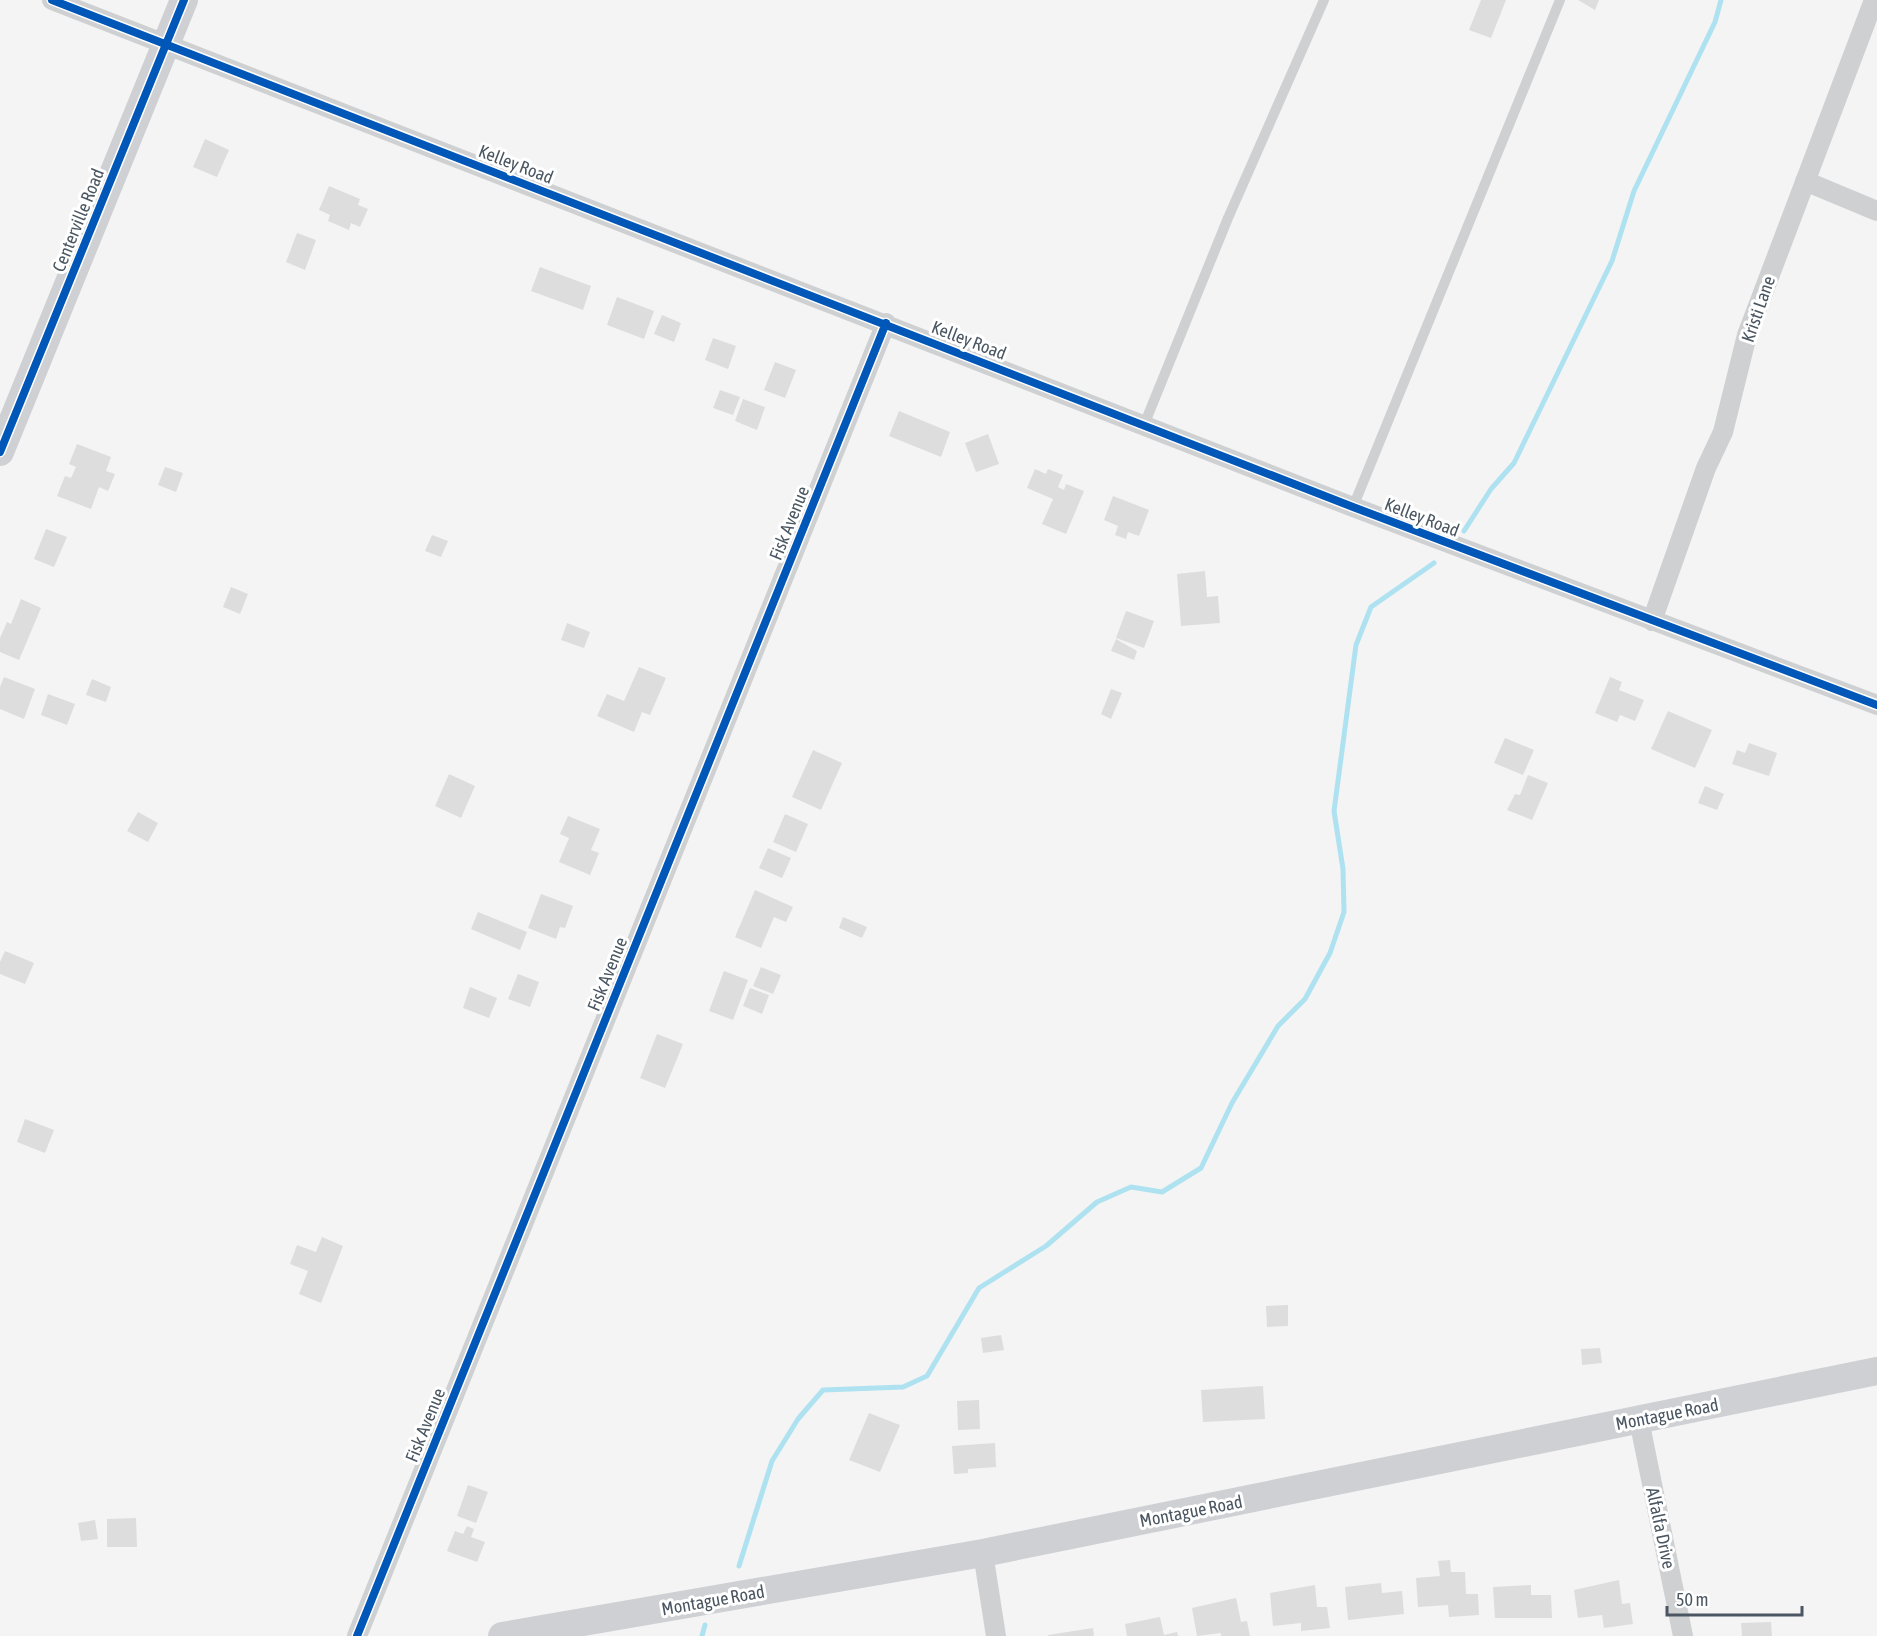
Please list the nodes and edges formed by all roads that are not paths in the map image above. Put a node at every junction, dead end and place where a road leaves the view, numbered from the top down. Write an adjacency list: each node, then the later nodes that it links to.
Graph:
1 (52, 0): 6 (street, Kelley Road)
2 (184, 0): 6 (main road, Centerville Road)
3 (1324, 0): 10 (lane)
4 (1560, 0): 12 (lane)
5 (1874, 0): 7 (street, Kristi Lane)
6 (166, 45): 9 (street, Kelley Road); 11 (main road, Centerville Road)
7 (1805, 181): 8 (street); 13 (street, Kristi Lane)
8 (1877, 211)
9 (885, 323): 10 (street, Kelley Road); 18 (street, Fisk Avenue)
10 (1144, 425): 12 (street, Kelley Road)
11 (0, 452)
12 (1353, 507): 13 (street, Kelley Road)
13 (1652, 621): 14 (street, Kelley Road)
14 (1877, 705)
15 (1877, 1371): 16 (main road, Montague Road)
16 (1639, 1420): 17 (main road, Montague Road); 21 (street, Alfalfa Drive)
17 (983, 1553): 19 (main road, Montague Road); 20 (street)
18 (357, 1636)
19 (502, 1636)
20 (996, 1636)
21 (1683, 1636)

